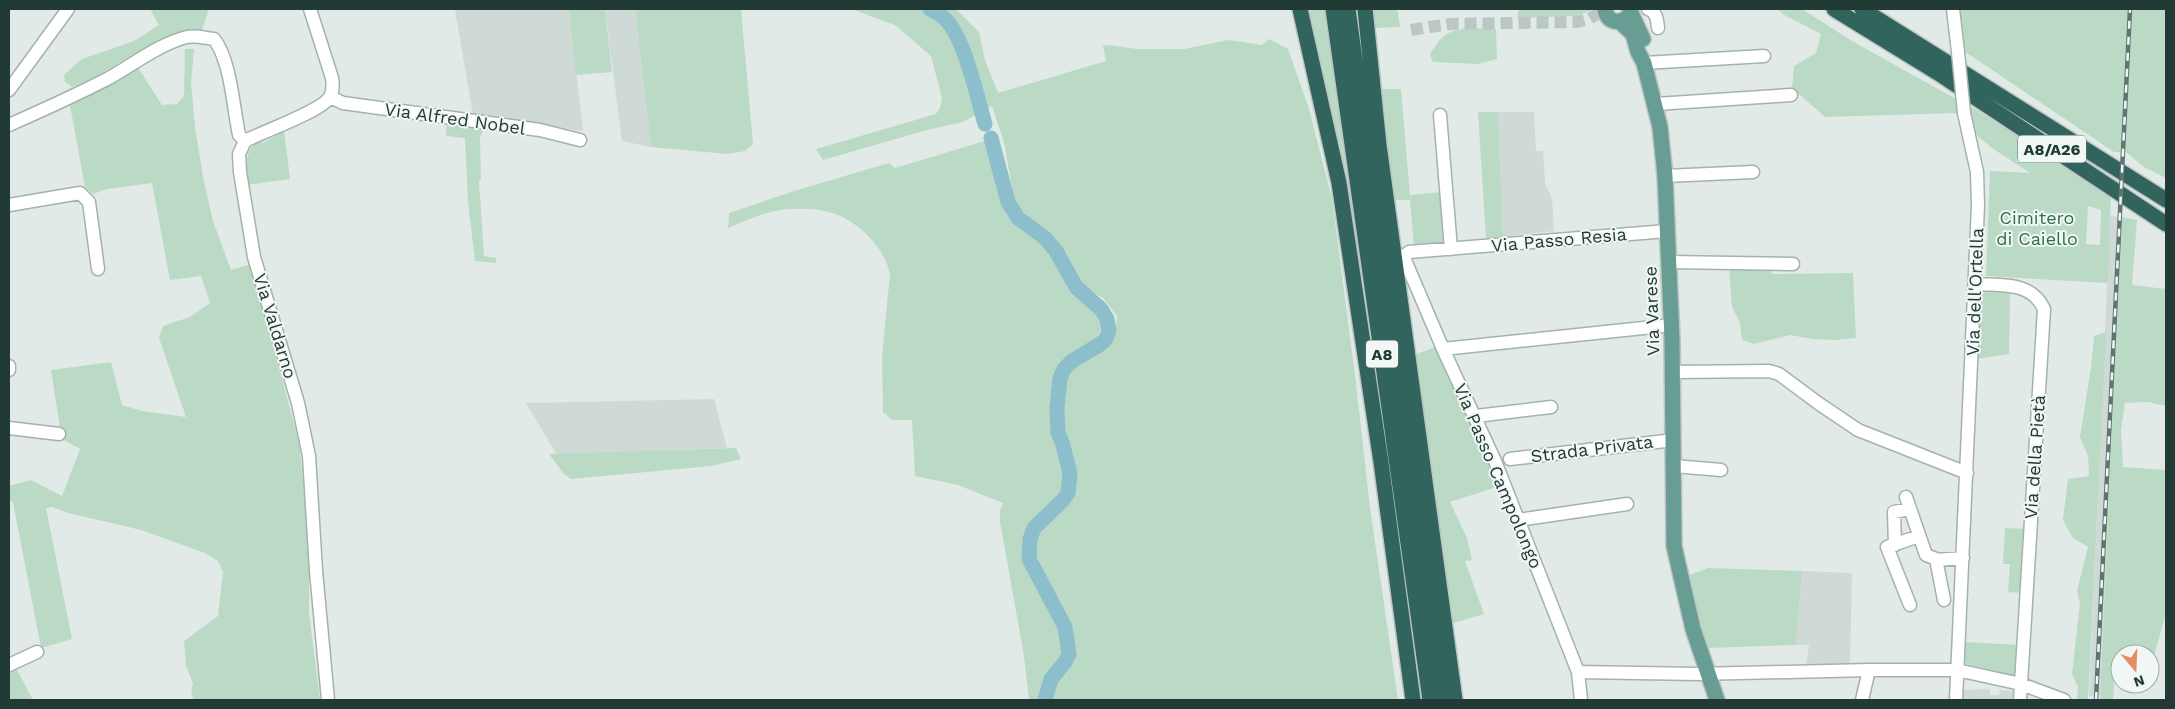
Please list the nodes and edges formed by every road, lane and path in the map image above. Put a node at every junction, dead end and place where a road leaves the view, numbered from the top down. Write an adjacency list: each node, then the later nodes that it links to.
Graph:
1 (68, 9): 16 (street)
2 (310, 9): 18 (street)
3 (1300, 9): 64 (highway)
4 (1333, 9): 65 (highway, A8)
5 (1348, 9): 66 (highway, A8)
6 (1365, 9): 67 (highway)
7 (1605, 9): 12 (main road)
8 (1648, 9): 13 (street)
9 (1834, 9): 28 (highway, A8/A26)
10 (1862, 9): 26 (highway, A8/A26)
11 (1953, 9): 35 (street, Via dell'Ortella, bridge)
12 (1627, 14): 15 (main road, Via Varese)
13 (1658, 28)
14 (1764, 56): 15 (street)
15 (1644, 63): 19 (main road, Via Varese)
16 (9, 90)
17 (1791, 95): 19 (street)
18 (330, 97): 22 (street, Via Alfred Nobel); 23 (street)
19 (1656, 104): 25 (main road, Via Varese)
20 (1440, 115): 30 (street)
21 (9, 125): 23 (street)
22 (580, 140)
23 (245, 141): 63 (street, Via Valdarno)
24 (1753, 172): 25 (street)
25 (1665, 176): 29 (main road, Via Varese)
26 (2166, 200)
27 (9, 205): 34 (street)
28 (2166, 224)
29 (1667, 231): 30 (street, Via Passo Resia); 32 (main road, Via Varese)
30 (1451, 249): 31 (street, Via Passo Resia)
31 (1406, 255): 37 (street, Via Passo Campolongo)
32 (1669, 262): 33 (street); 36 (main road, Via Varese)
33 (1793, 264)
34 (98, 269)
35 (1975, 284): 47 (street, Via dell'Ortella); 62 (street, Via della Pietà)
36 (1672, 325): 37 (street); 38 (main road, Via Varese)
37 (1443, 349): 40 (street, Via Passo Campolongo)
38 (1673, 372): 43 (main road, Via Varese); 47 (street)
39 (1551, 407): 40 (street)
40 (1476, 416): 49 (street, Via Passo Campolongo)
41 (9, 428): 42 (street)
42 (59, 434)
43 (1674, 440): 44 (street, Strada Privata); 45 (main road, Via Varese)
44 (1510, 459)
45 (1674, 466): 46 (street); 61 (main road, Via Varese)
46 (1721, 470)
47 (1967, 473): 52 (street, Via dell'Ortella)
48 (1627, 504): 49 (street)
49 (1518, 520): 60 (street, Via Passo Campolongo)
50 (1919, 536): 51 (street); 51 (street); 53 (street)
51 (1895, 545): 55 (street)
52 (1963, 558): 53 (street); 59 (street, Via dell'Ortella)
53 (1936, 560): 54 (street)
54 (1944, 600)
55 (1910, 605)
56 (37, 652): 57 (street)
57 (9, 665)
58 (1869, 670): 59 (street); 61 (street); 71 (street)
59 (1957, 670): 62 (street); 72 (street, Via dell'Ortella)
60 (1578, 672): 61 (street); 68 (street, Via Passo Campolongo)
61 (1703, 674): 69 (main road, Via Varese); 70 (main road, Via Varese)
62 (2021, 684): 73 (street, Via della Pietà); 74 (street)
63 (328, 700)
64 (1413, 700)
65 (1430, 700)
66 (1444, 700)
67 (1455, 700)
68 (1581, 700)
69 (1708, 700)
70 (1717, 700)
71 (1862, 700)
72 (1956, 700)
73 (2020, 700)
74 (2064, 700)

